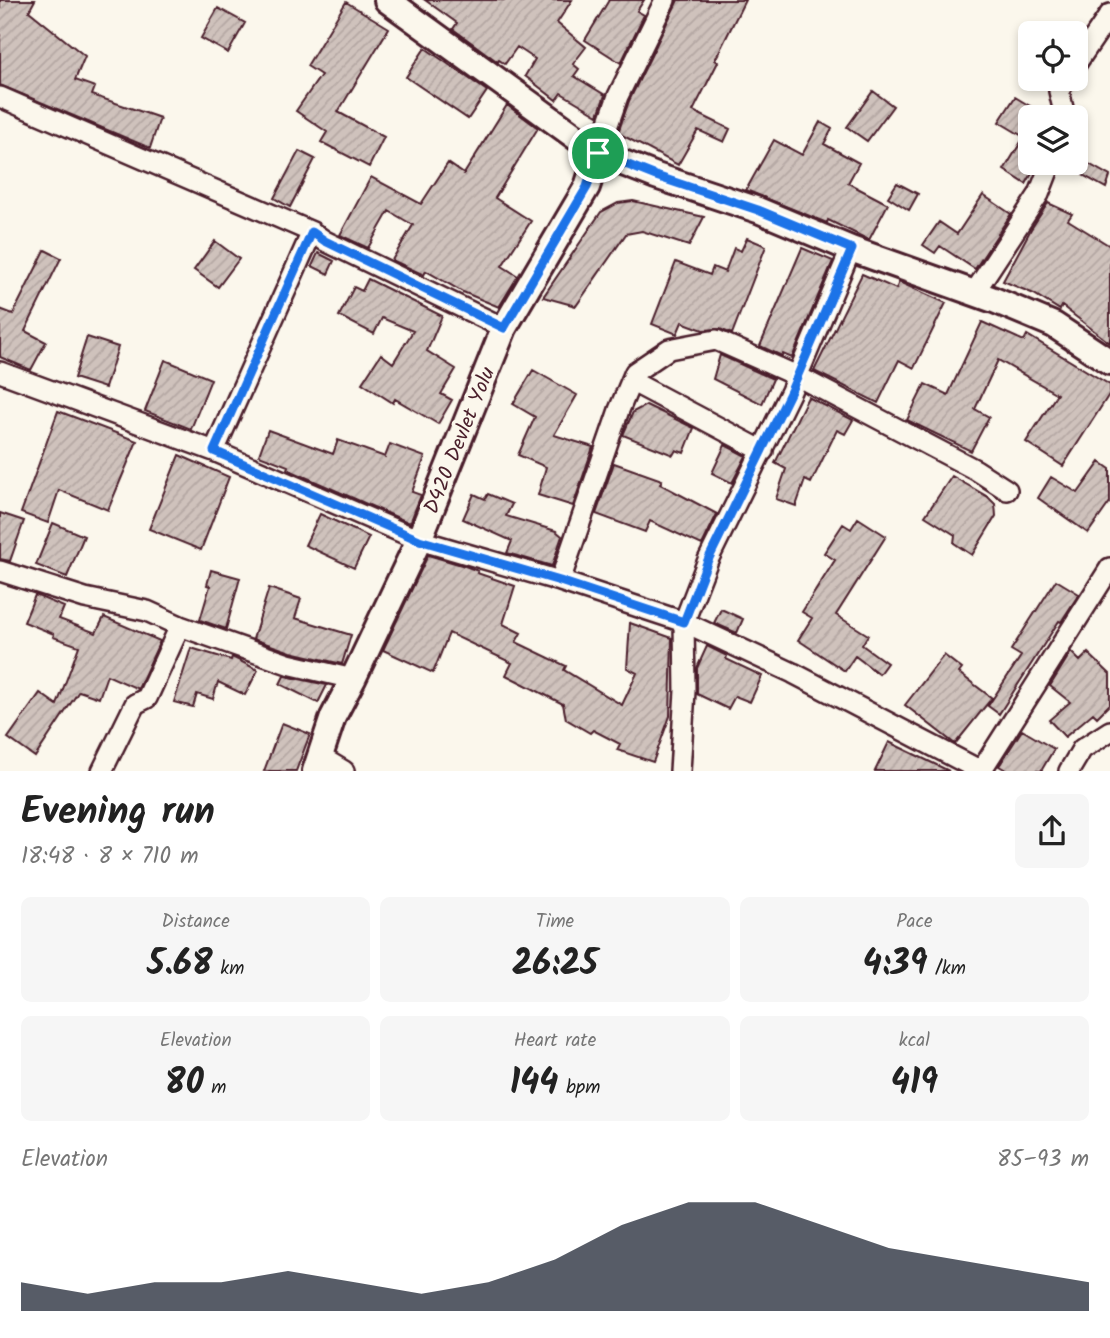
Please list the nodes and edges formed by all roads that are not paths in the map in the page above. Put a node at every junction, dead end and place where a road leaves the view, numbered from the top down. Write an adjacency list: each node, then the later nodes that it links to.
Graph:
1 (387, 0): 6 (street)
2 (665, 0): 6 (street)
3 (1110, 14): 4 (street)
4 (1088, 46)
5 (0, 97): 8 (street)
6 (598, 153): 9 (street); 11 (street, D420 Devlet Yolu)
7 (1046, 175): 10 (street)
8 (312, 232): 11 (street); 16 (street)
9 (852, 249): 10 (street); 14 (street)
10 (974, 293): 12 (street)
11 (504, 328): 19 (street, D420 Devlet Yolu)
12 (1110, 362)
13 (0, 372): 16 (street)
14 (797, 376): 15 (street); 17 (street); 18 (street)
15 (631, 382): 17 (street); 22 (street)
16 (214, 451): 19 (street)
17 (763, 451): 23 (street)
18 (1007, 490)
19 (419, 540): 22 (street); 25 (street, D420 Devlet Yolu)
20 (1110, 568): 31 (street)
21 (0, 571): 24 (street)
22 (560, 581): 23 (street)
23 (684, 622): 30 (street); 31 (street)
24 (180, 626): 25 (street); 28 (street)
25 (353, 679): 27 (street, D420 Devlet Yolu)
26 (1110, 731): 32 (street)
27 (317, 763): 29 (street)
28 (102, 771)
29 (344, 771)
30 (680, 771)
31 (981, 771)
32 (1069, 771)

